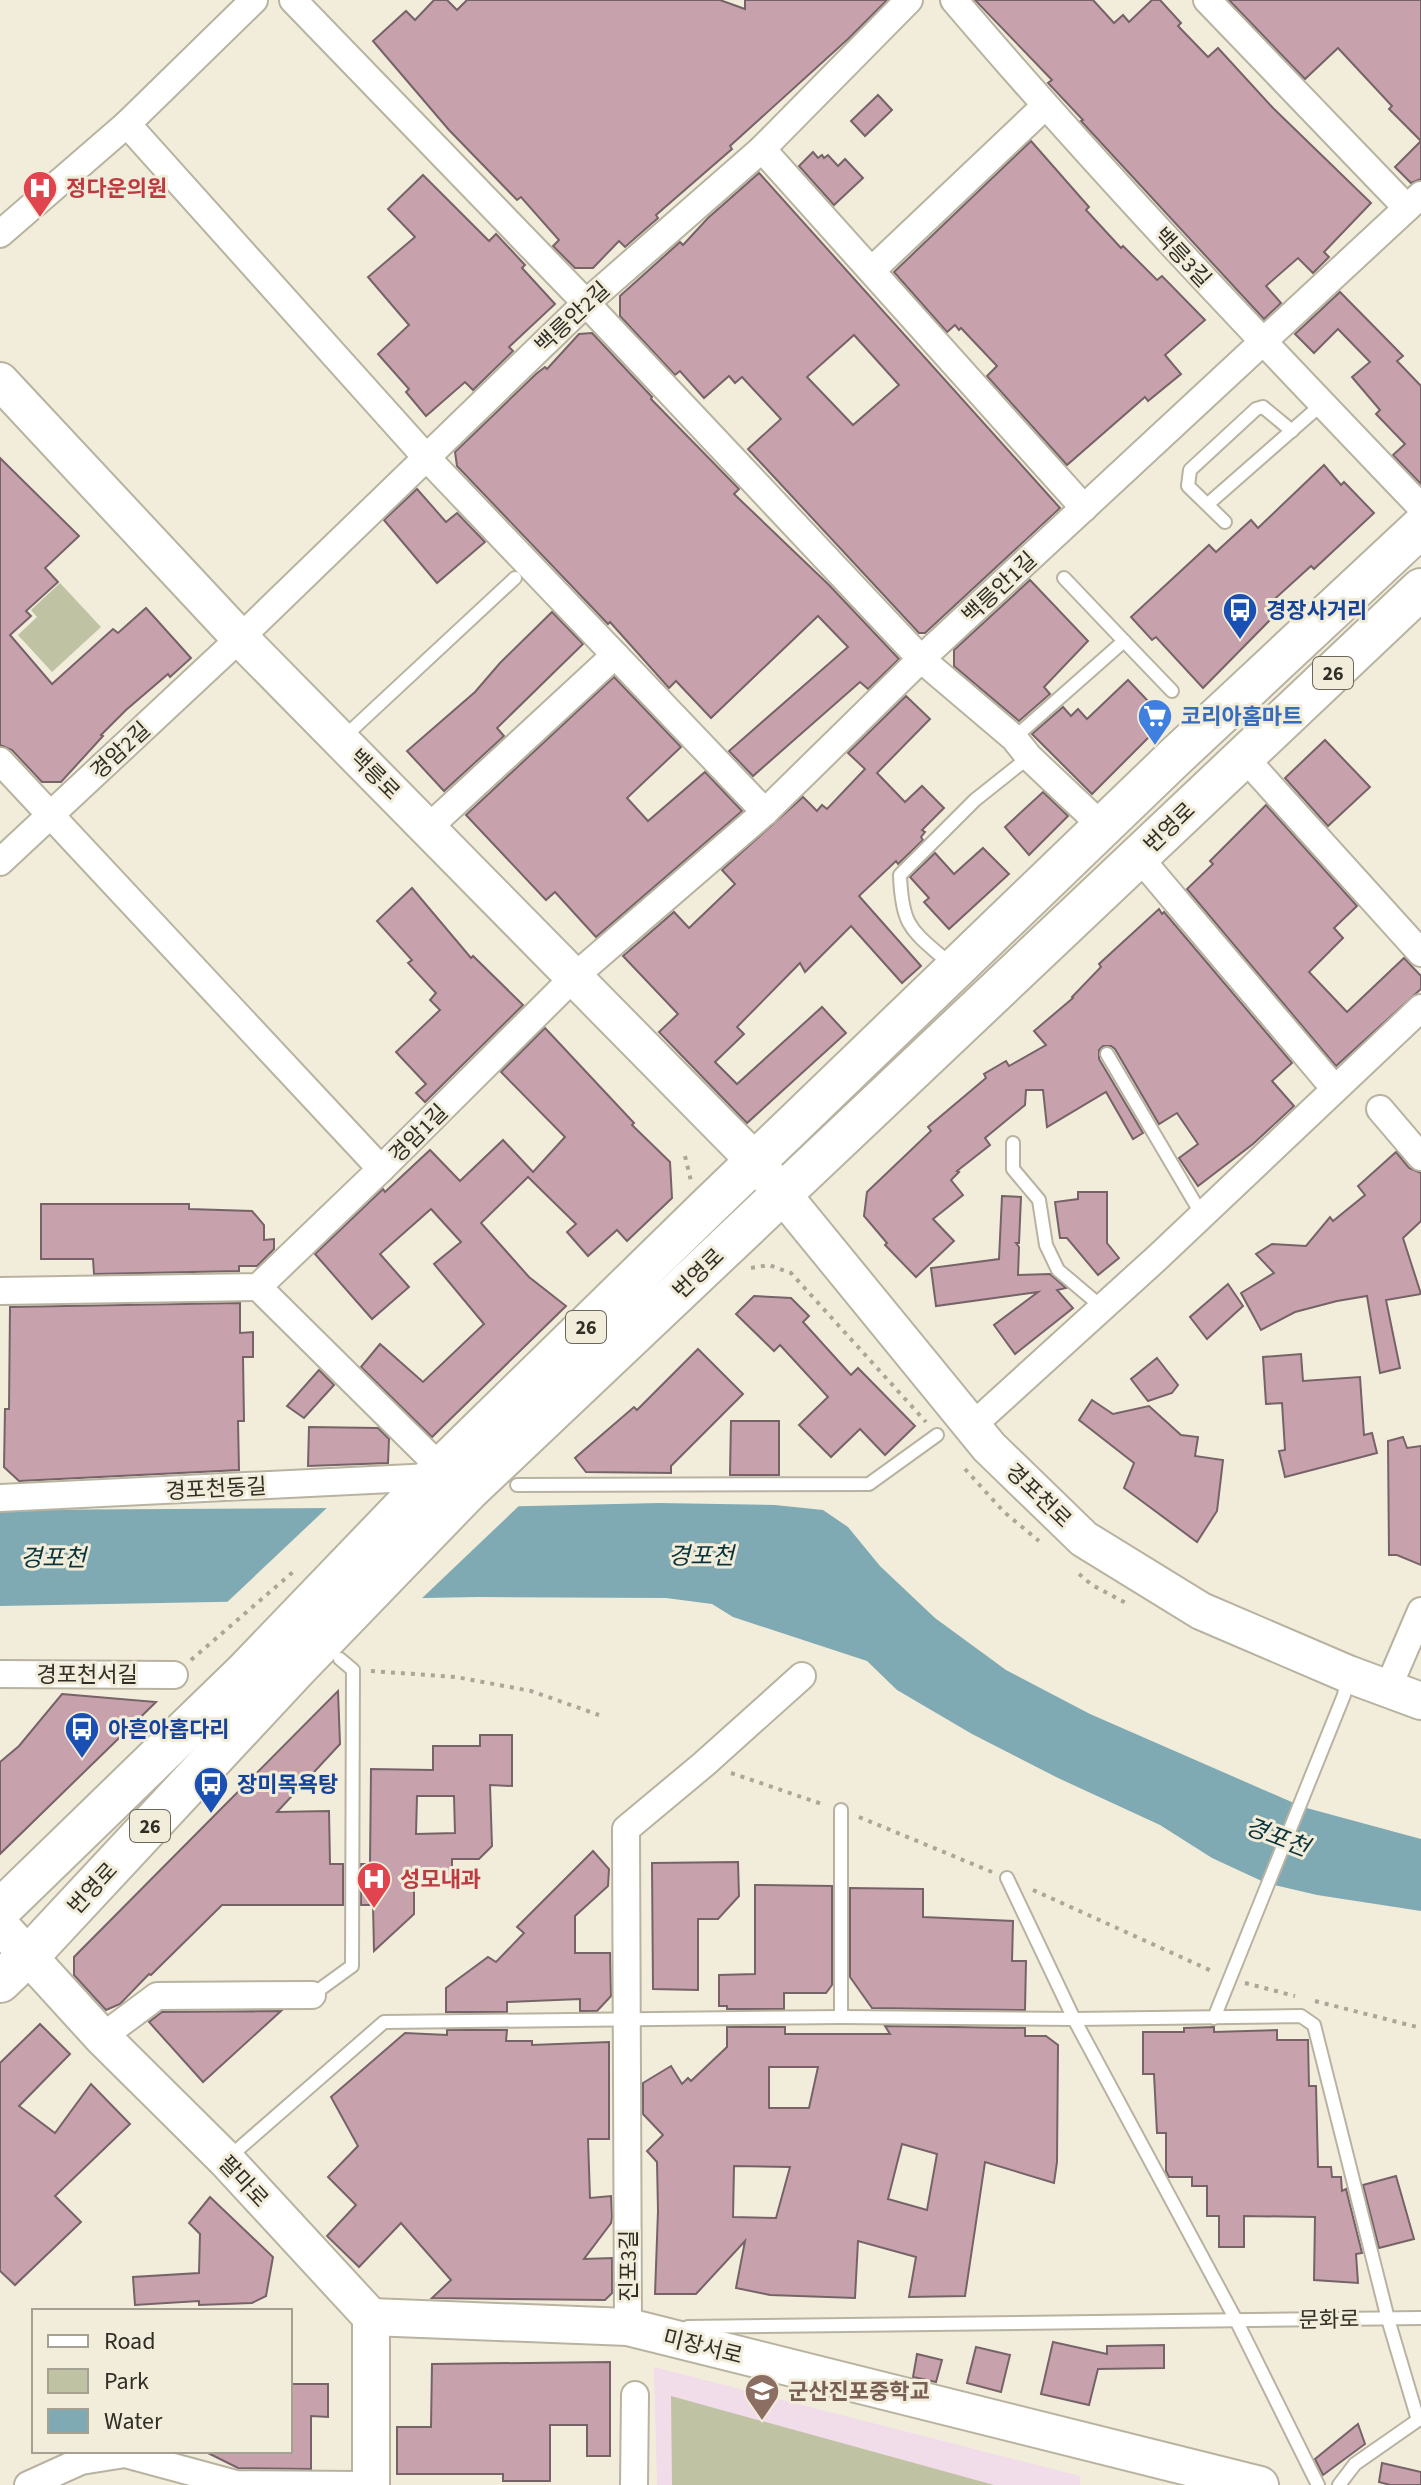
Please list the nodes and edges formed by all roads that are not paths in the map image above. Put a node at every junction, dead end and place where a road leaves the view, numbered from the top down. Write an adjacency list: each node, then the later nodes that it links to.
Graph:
1 (254, 0): 7 (street)
2 (293, 0): 12 (street)
3 (909, 0): 8 (street, 백릉안2길)
4 (954, 0): 6 (street, 백릉3길)
5 (1207, 0): 9 (street)
6 (1044, 107): 11 (street); 13 (street, 백릉3길)
7 (127, 124): 10 (street); 17 (street)
8 (762, 149): 11 (street); 12 (street, 백릉안2길)
9 (1414, 202): 13 (street, 백릉안1길)
10 (0, 234)
11 (872, 270): 20 (street)
12 (586, 303): 17 (street, 백릉안2길); 29 (street)
13 (1261, 342): 15 (street, 백릉3길); 20 (street, 백릉안1길)
14 (0, 381): 26 (street, 백릉로)
15 (1322, 404): 16 (lane); 19 (street, 백릉3길)
16 (1292, 431): 18 (lane); 18 (lane)
17 (425, 456): 26 (street, 백릉안2길); 28 (street)
18 (1208, 504): 21 (lane)
19 (1421, 507)
20 (1084, 508): 29 (street, 백릉안1길)
21 (1225, 522)
22 (1421, 527): 30 (main road, 번영로 / 26)
23 (515, 578): 32 (lane)
24 (1064, 578): 27 (lane)
25 (1421, 589): 34 (main road, 번영로 / 26)
26 (240, 638): 32 (street, 백릉로); 38 (street, 경암2길)
27 (1124, 641): 31 (lane); 33 (lane)
28 (615, 655): 37 (street); 39 (street)
29 (921, 659): 33 (street); 37 (street, 백릉안1길)
30 (1253, 684): 36 (main road); 40 (main road, 번영로 / 26)
31 (1172, 691)
32 (341, 740): 39 (street, 백릉로)
33 (1022, 747): 40 (street); 45 (lane)
34 (1244, 757): 36 (main road, 번영로 / 26); 44 (street)
35 (0, 761): 38 (street)
36 (1203, 794): 41 (main road, 번영로 / 26)
37 (765, 812): 46 (street, 백릉안1길)
38 (50, 816): 42 (street, 경암2길); 56 (street)
39 (428, 828): 46 (street, 백릉로)
40 (1098, 831): 43 (main road); 45 (main road, 번영로 / 26)
41 (1138, 856): 43 (main road, 번영로 / 26); 50 (street)
42 (0, 862)
43 (1080, 914): 51 (main road, 번영로 / 26)
44 (1421, 953)
45 (956, 969): 48 (main road, 번영로 / 26)
46 (575, 976): 55 (street, 백릉로); 56 (street, 경암1길)
47 (1421, 1008): 50 (street)
48 (912, 1013): 51 (main road); 55 (main road, 번영로 / 26)
49 (1107, 1054): 58 (lane)
50 (1335, 1089): 58 (street)
51 (885, 1096): 57 (main road, 번영로 / 26)
52 (1380, 1109): 54 (street)
53 (1013, 1143): 61 (lane)
54 (1421, 1157)
55 (756, 1162): 57 (street, 경포천로); 64 (main road, 번영로 / 26)
56 (381, 1169): 59 (street, 경암1길)
57 (782, 1193): 62 (street, 경포천로); 64 (main road, 번영로 / 26)
58 (1202, 1215): 61 (street)
59 (258, 1287): 60 (street); 64 (street)
60 (0, 1291)
61 (1103, 1308): 62 (street)
62 (972, 1426): 72 (street, 경포천로)
63 (937, 1435): 65 (lane)
64 (440, 1483): 66 (street, 경포천동길); 77 (main road, 번영로 / 26); 79 (main road, 번영로 / 26)
65 (517, 1485)
66 (0, 1498)
67 (1421, 1611): 73 (street)
68 (340, 1659): 81 (lane)
69 (0, 1674): 70 (street, 경포천서길)
70 (174, 1675)
71 (802, 1676): 85 (street, 진포3길)
72 (1346, 1684): 73 (street, 경포천로); 83 (lane)
73 (1388, 1688): 74 (street, 경포천로)
74 (1421, 1701)
75 (841, 1810): 82 (lane)
76 (1007, 1878): 84 (lane)
77 (0, 1910)
78 (0, 1925): 79 (street, 팔마로)
79 (29, 1955): 80 (main road, 번영로 / 26); 86 (street, 팔마로)
80 (0, 1982)
81 (312, 1995): 86 (street)
82 (841, 2017): 84 (lane); 85 (lane)
83 (1214, 2018): 84 (lane); 90 (lane)
84 (1074, 2019): 91 (lane)
85 (627, 2021): 87 (lane); 92 (street, 진포3길)
86 (102, 2037): 87 (street, 팔마로)
87 (226, 2160): 88 (street, 팔마로)
88 (371, 2317): 92 (street, 미장서로); 97 (street)
89 (1421, 2318): 90 (lane, 문화로)
90 (1388, 2319): 91 (lane, 문화로); 94 (lane)
91 (1236, 2320): 92 (lane, 진포3길); 100 (lane)
92 (628, 2327): 99 (street, 미장서로)
93 (635, 2395): 98 (street)
94 (1419, 2419): 101 (lane)
95 (28, 2485): 96 (street)
96 (360, 2485)
97 (371, 2485)
98 (634, 2485)
99 (1260, 2485)
100 (1318, 2485)
101 (1339, 2485)

